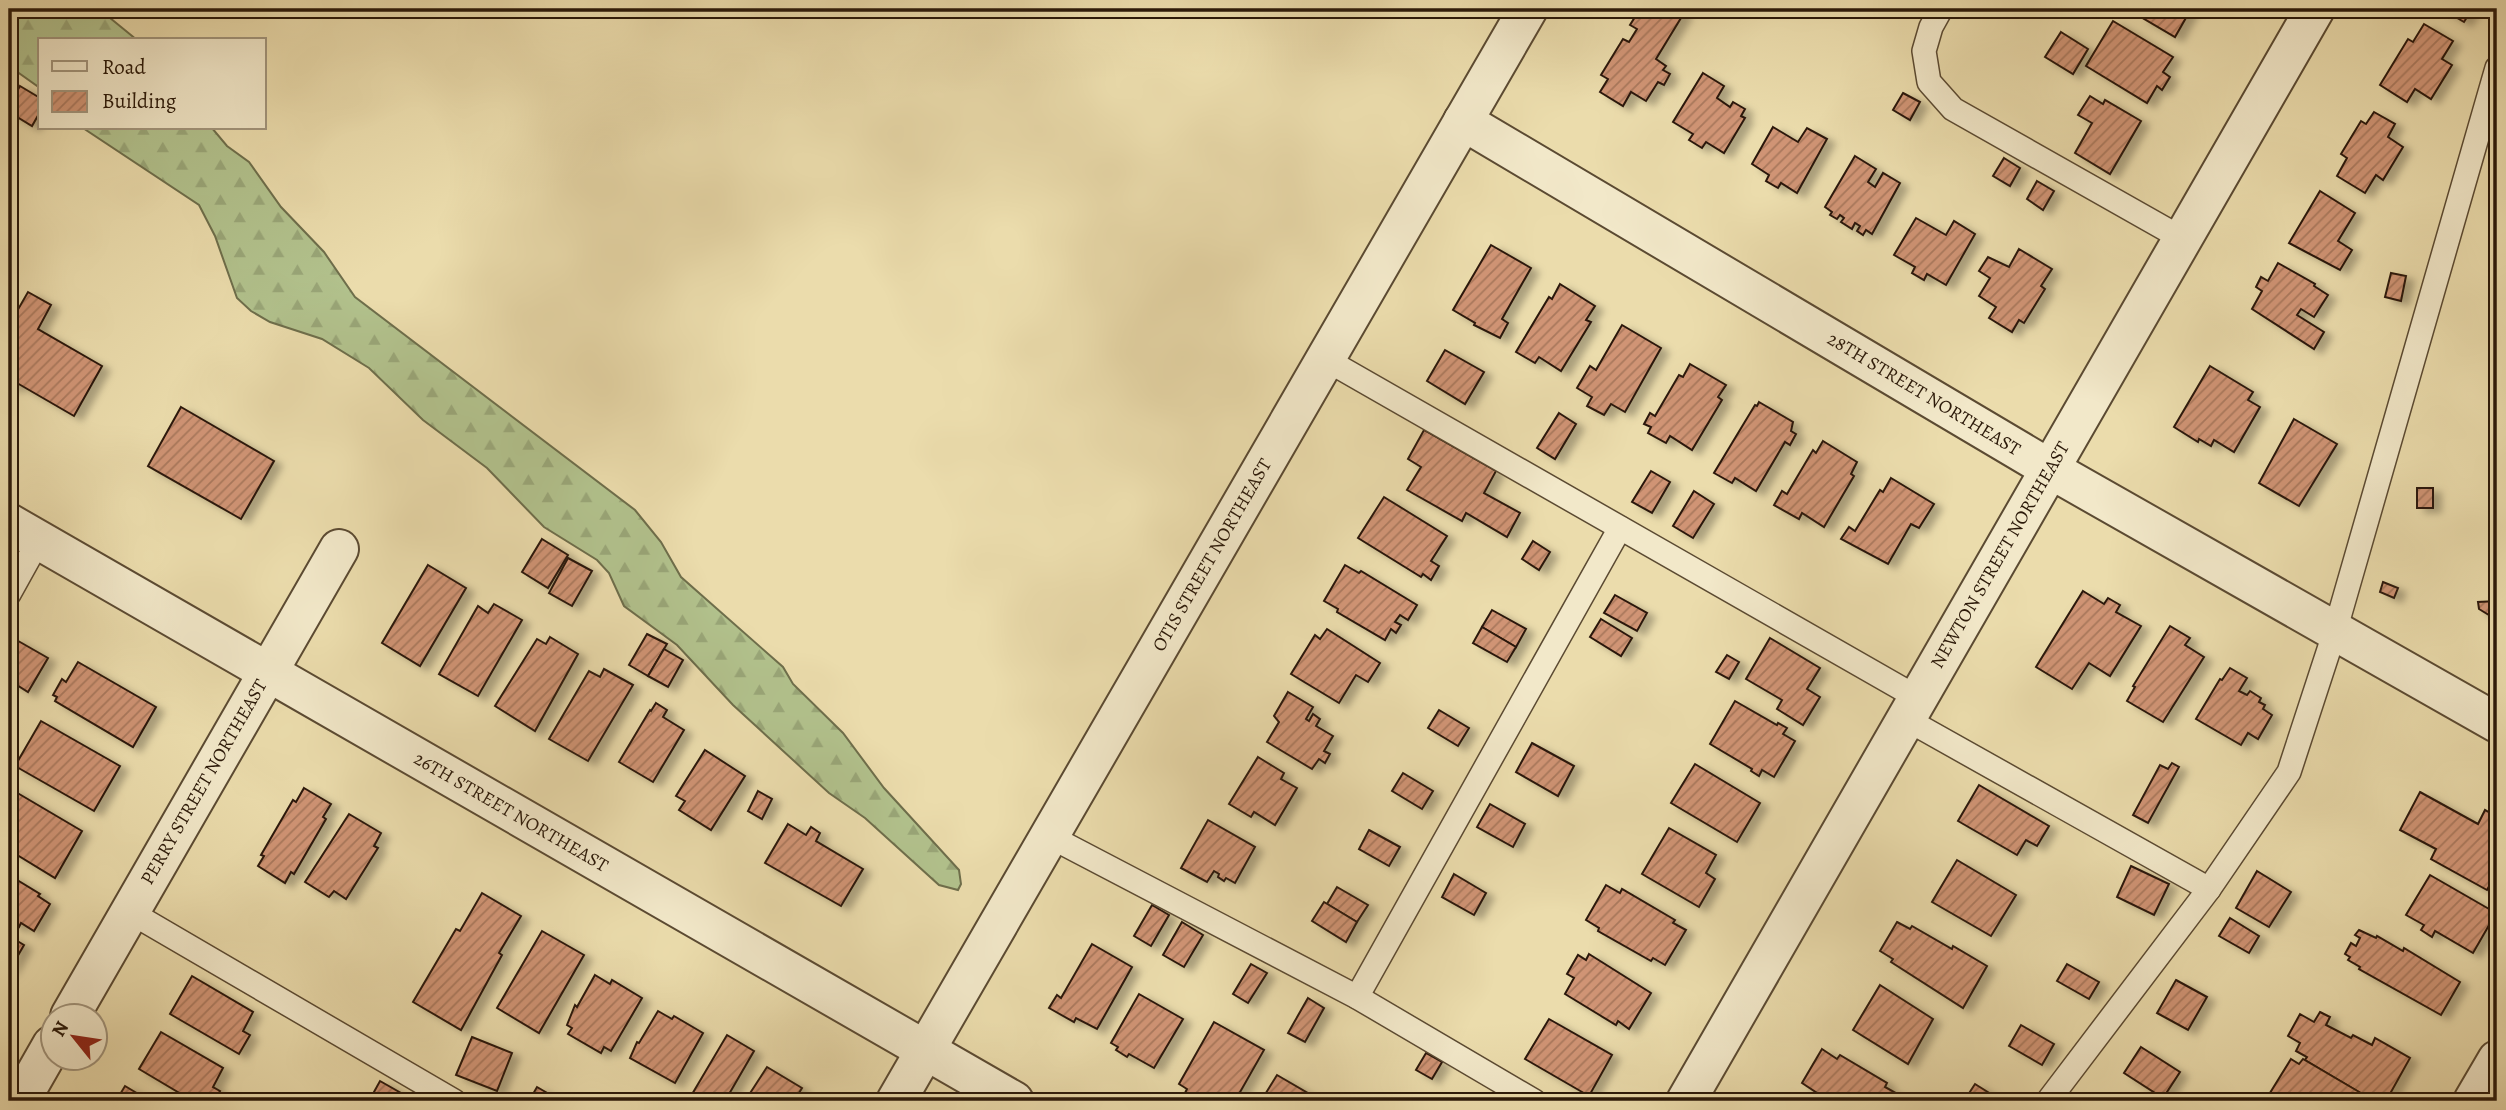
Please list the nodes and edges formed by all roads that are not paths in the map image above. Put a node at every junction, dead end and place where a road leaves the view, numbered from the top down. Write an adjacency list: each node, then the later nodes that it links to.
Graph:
1 (1941, 9): 6 (lane)
2 (2315, 9): 6 (street, NEWTON STREET NORTHEAST)
3 (1522, 12): 5 (street, OTIS STREET NORTHEAST)
4 (2497, 68): 13 (lane)
5 (1463, 121): 7 (street, OTIS STREET NORTHEAST); 8 (street, 28TH STREET NORTHEAST)
6 (2183, 239): 8 (street, NEWTON STREET NORTHEAST)
7 (1325, 359): 9 (lane); 17 (street, OTIS STREET NORTHEAST)
8 (2050, 469): 13 (street, 28TH STREET NORTHEAST); 15 (street, NEWTON STREET NORTHEAST)
9 (1620, 528): 15 (lane); 20 (lane)
10 (24, 531): 12 (lane); 14 (street, 26TH STREET NORTHEAST)
11 (339, 549): 14 (street, PERRY STREET NORTHEAST)
12 (9, 593)
13 (2335, 631): 16 (street, 28TH STREET NORTHEAST); 18 (lane)
14 (268, 672): 19 (street, PERRY STREET NORTHEAST); 22 (street, 26TH STREET NORTHEAST)
15 (1912, 709): 18 (lane); 30 (street, NEWTON STREET NORTHEAST)
16 (2497, 723)
17 (1049, 836): 20 (lane); 22 (street, OTIS STREET NORTHEAST)
18 (2209, 889): 31 (lane)
19 (130, 912): 21 (street, PERRY STREET NORTHEAST); 26 (lane)
20 (1357, 997): 29 (lane)
21 (78, 1002)
22 (925, 1050): 27 (street, OTIS STREET NORTHEAST); 28 (street, 26TH STREET NORTHEAST)
23 (2497, 1060): 32 (street)
24 (38, 1070): 25 (street)
25 (20, 1101)
26 (454, 1101)
27 (896, 1101)
28 (1014, 1101)
29 (1534, 1101)
30 (1686, 1101)
31 (2048, 1101)
32 (2473, 1101)

